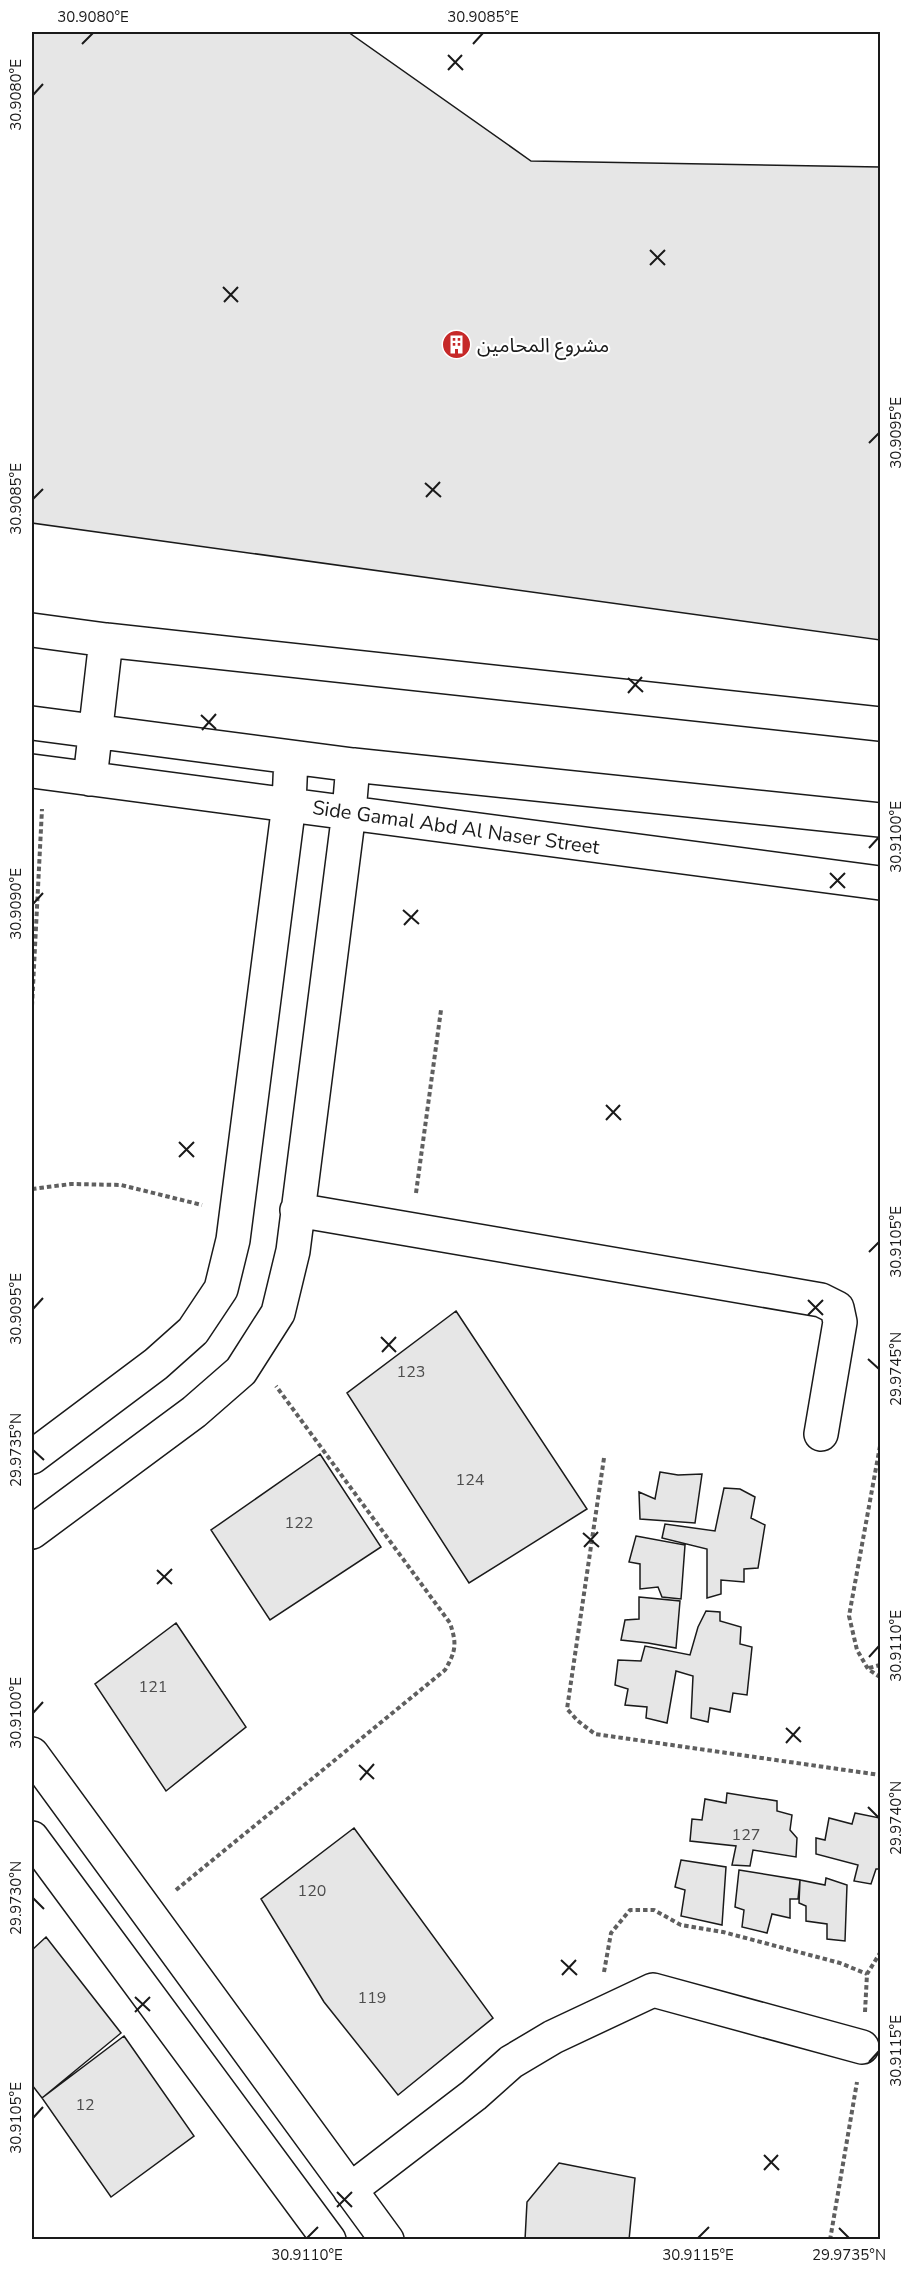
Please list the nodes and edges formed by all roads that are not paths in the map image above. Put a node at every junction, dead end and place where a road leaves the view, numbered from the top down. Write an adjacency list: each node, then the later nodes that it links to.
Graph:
1 (32, 630): 2 (street)
2 (106, 640): 4 (street); 5 (street)
3 (32, 723): 5 (street)
4 (880, 724)
5 (97, 731): 6 (street); 9 (street)
6 (291, 757): 7 (street); 10 (street)
7 (353, 765): 11 (street); 12 (street)
8 (38, 772): 9 (street, Side Gamal Abd Al Naser Street)
9 (90, 779): 10 (street, Side Gamal Abd Al Naser Street)
10 (289, 804): 11 (street, Side Gamal Abd Al Naser Street); 16 (street)
11 (349, 812): 13 (street, Side Gamal Abd Al Naser Street); 14 (street)
12 (880, 820)
13 (880, 883)
14 (297, 1210): 15 (street); 17 (street)
15 (821, 1434)
16 (32, 1457)
17 (32, 1532)
18 (32, 1754): 21 (street)
19 (32, 1838): 22 (street)
20 (862, 2047): 21 (street)
21 (350, 2190): 23 (street)
22 (329, 2240)
23 (387, 2240)

